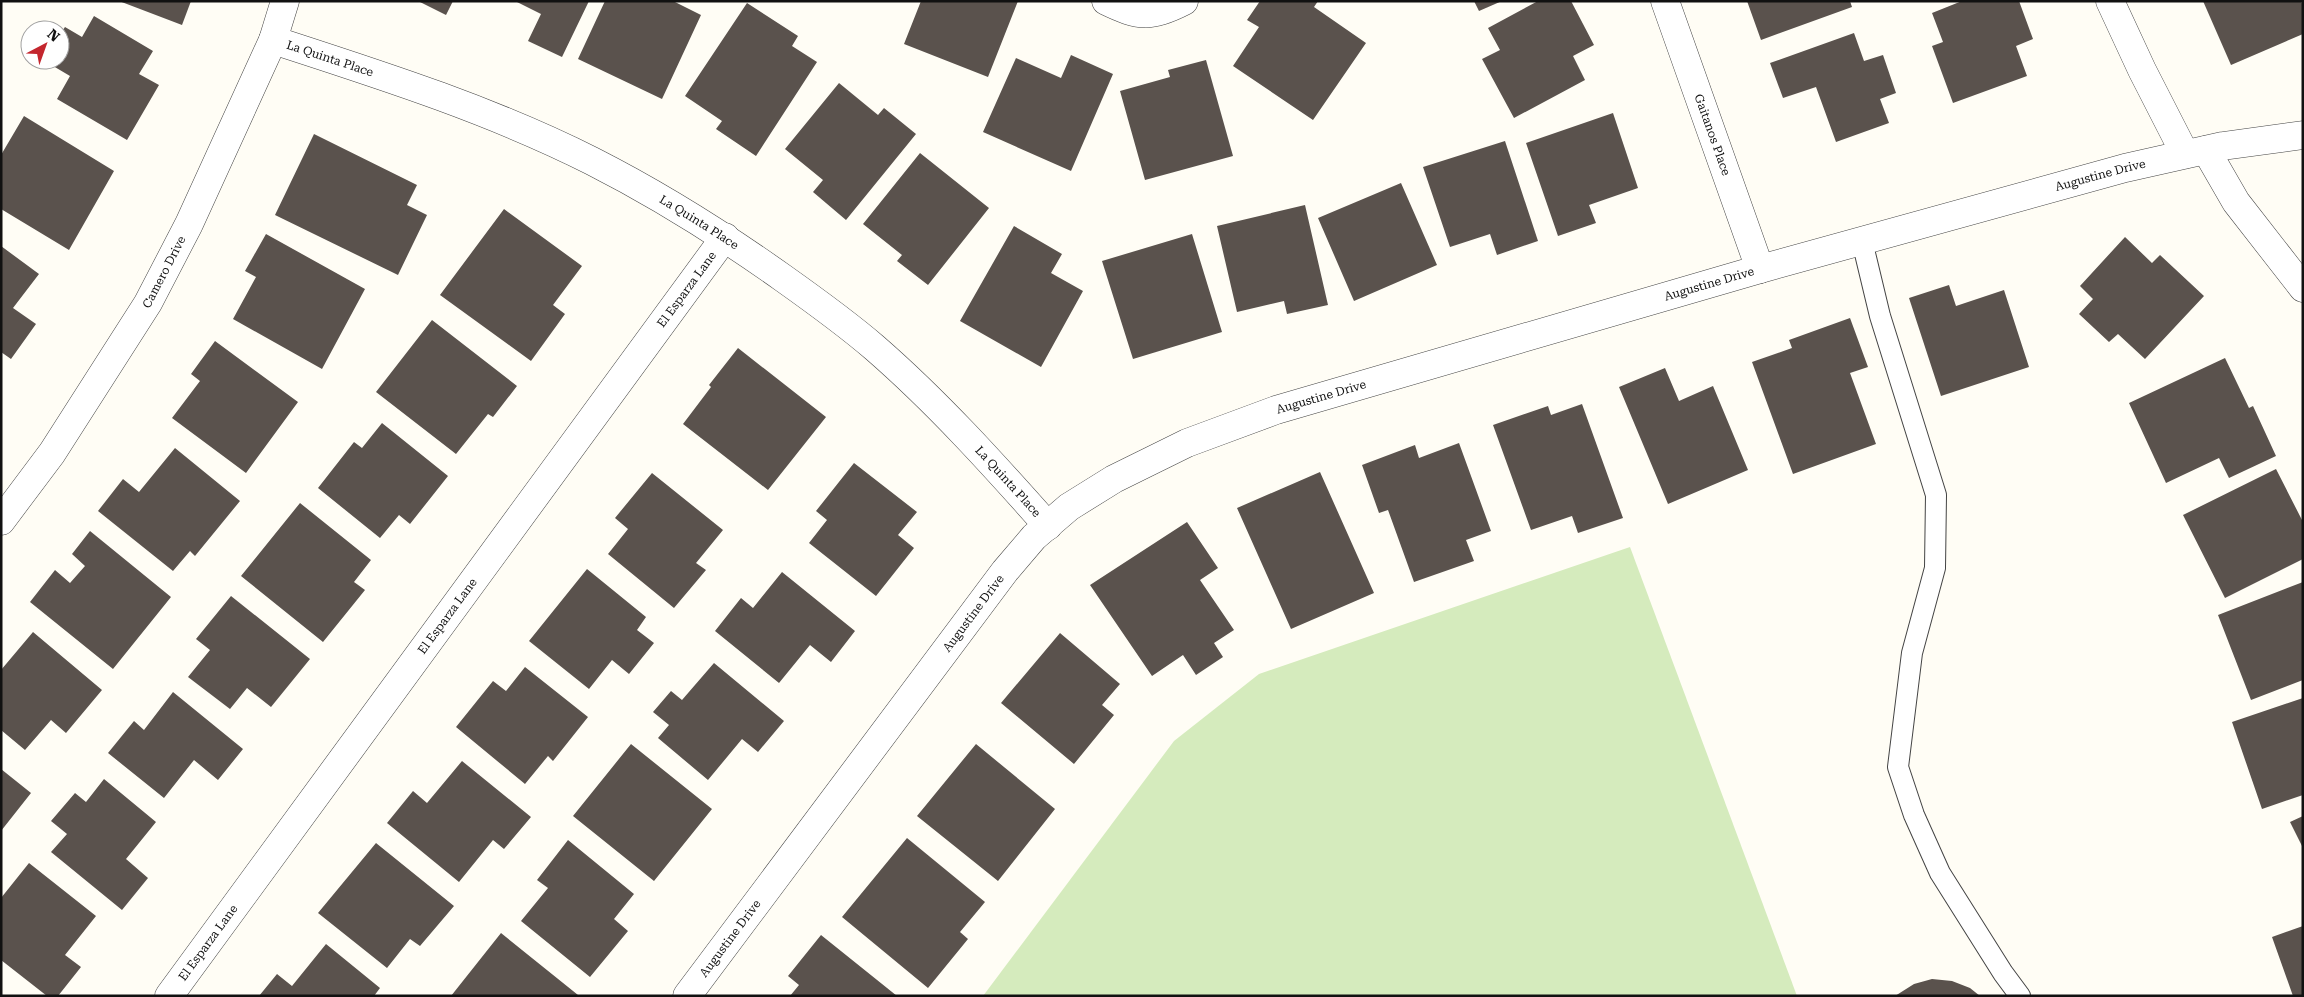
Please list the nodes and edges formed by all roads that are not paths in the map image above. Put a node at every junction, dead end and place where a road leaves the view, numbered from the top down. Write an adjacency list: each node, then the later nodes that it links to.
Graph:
1 (285, 1): 6 (street, Camero Drive)
2 (1106, 1): 3 (street)
3 (1184, 1)
4 (1665, 1): 11 (street, Gaitanos Place)
5 (2110, 1): 8 (street)
6 (274, 40): 9 (street, La Quinta Place); 13 (street, Camero Drive)
7 (2303, 135): 8 (street, Augustine Drive)
8 (2196, 152): 10 (street, Augustine Drive); 12 (street)
9 (725, 236): 14 (street, La Quinta Place); 15 (street, El Esparza Lane)
10 (1862, 241): 11 (street, Augustine Drive); 17 (lane)
11 (1760, 270): 14 (street, Augustine Drive)
12 (2303, 288)
13 (1, 521)
14 (1048, 526): 16 (street, Augustine Drive)
15 (169, 996)
16 (687, 996)
17 (2020, 996)

